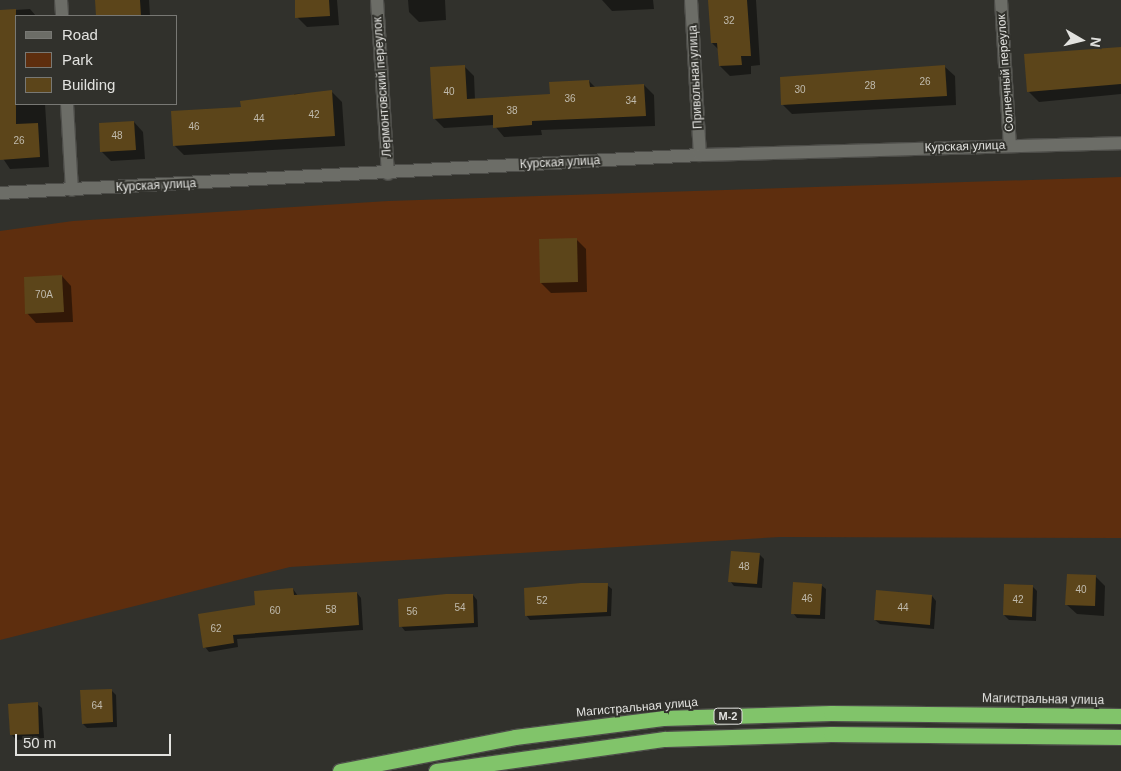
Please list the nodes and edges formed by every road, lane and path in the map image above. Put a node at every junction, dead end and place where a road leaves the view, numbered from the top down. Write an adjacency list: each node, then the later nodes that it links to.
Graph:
1 (61, 0): 5 (street)
2 (377, 0): 10 (street, Лермонтовский переулок)
3 (691, 0): 9 (street, Привольная улица)
4 (1001, 0): 8 (street, Солнечный переулок)
5 (62, 15)
6 (67, 105): 11 (street)
7 (1121, 143): 8 (street, Курская улица)
8 (1010, 146): 9 (street, Курская улица)
9 (700, 154): 10 (street, Курская улица)
10 (388, 174): 11 (street, Курская улица)
11 (72, 190): 12 (street, Курская улица)
12 (0, 193)
13 (1121, 716): 15 (highway, Магистральная улица / М-2)
14 (1121, 737): 16 (highway, М-2)
15 (340, 771)
16 (436, 771)

